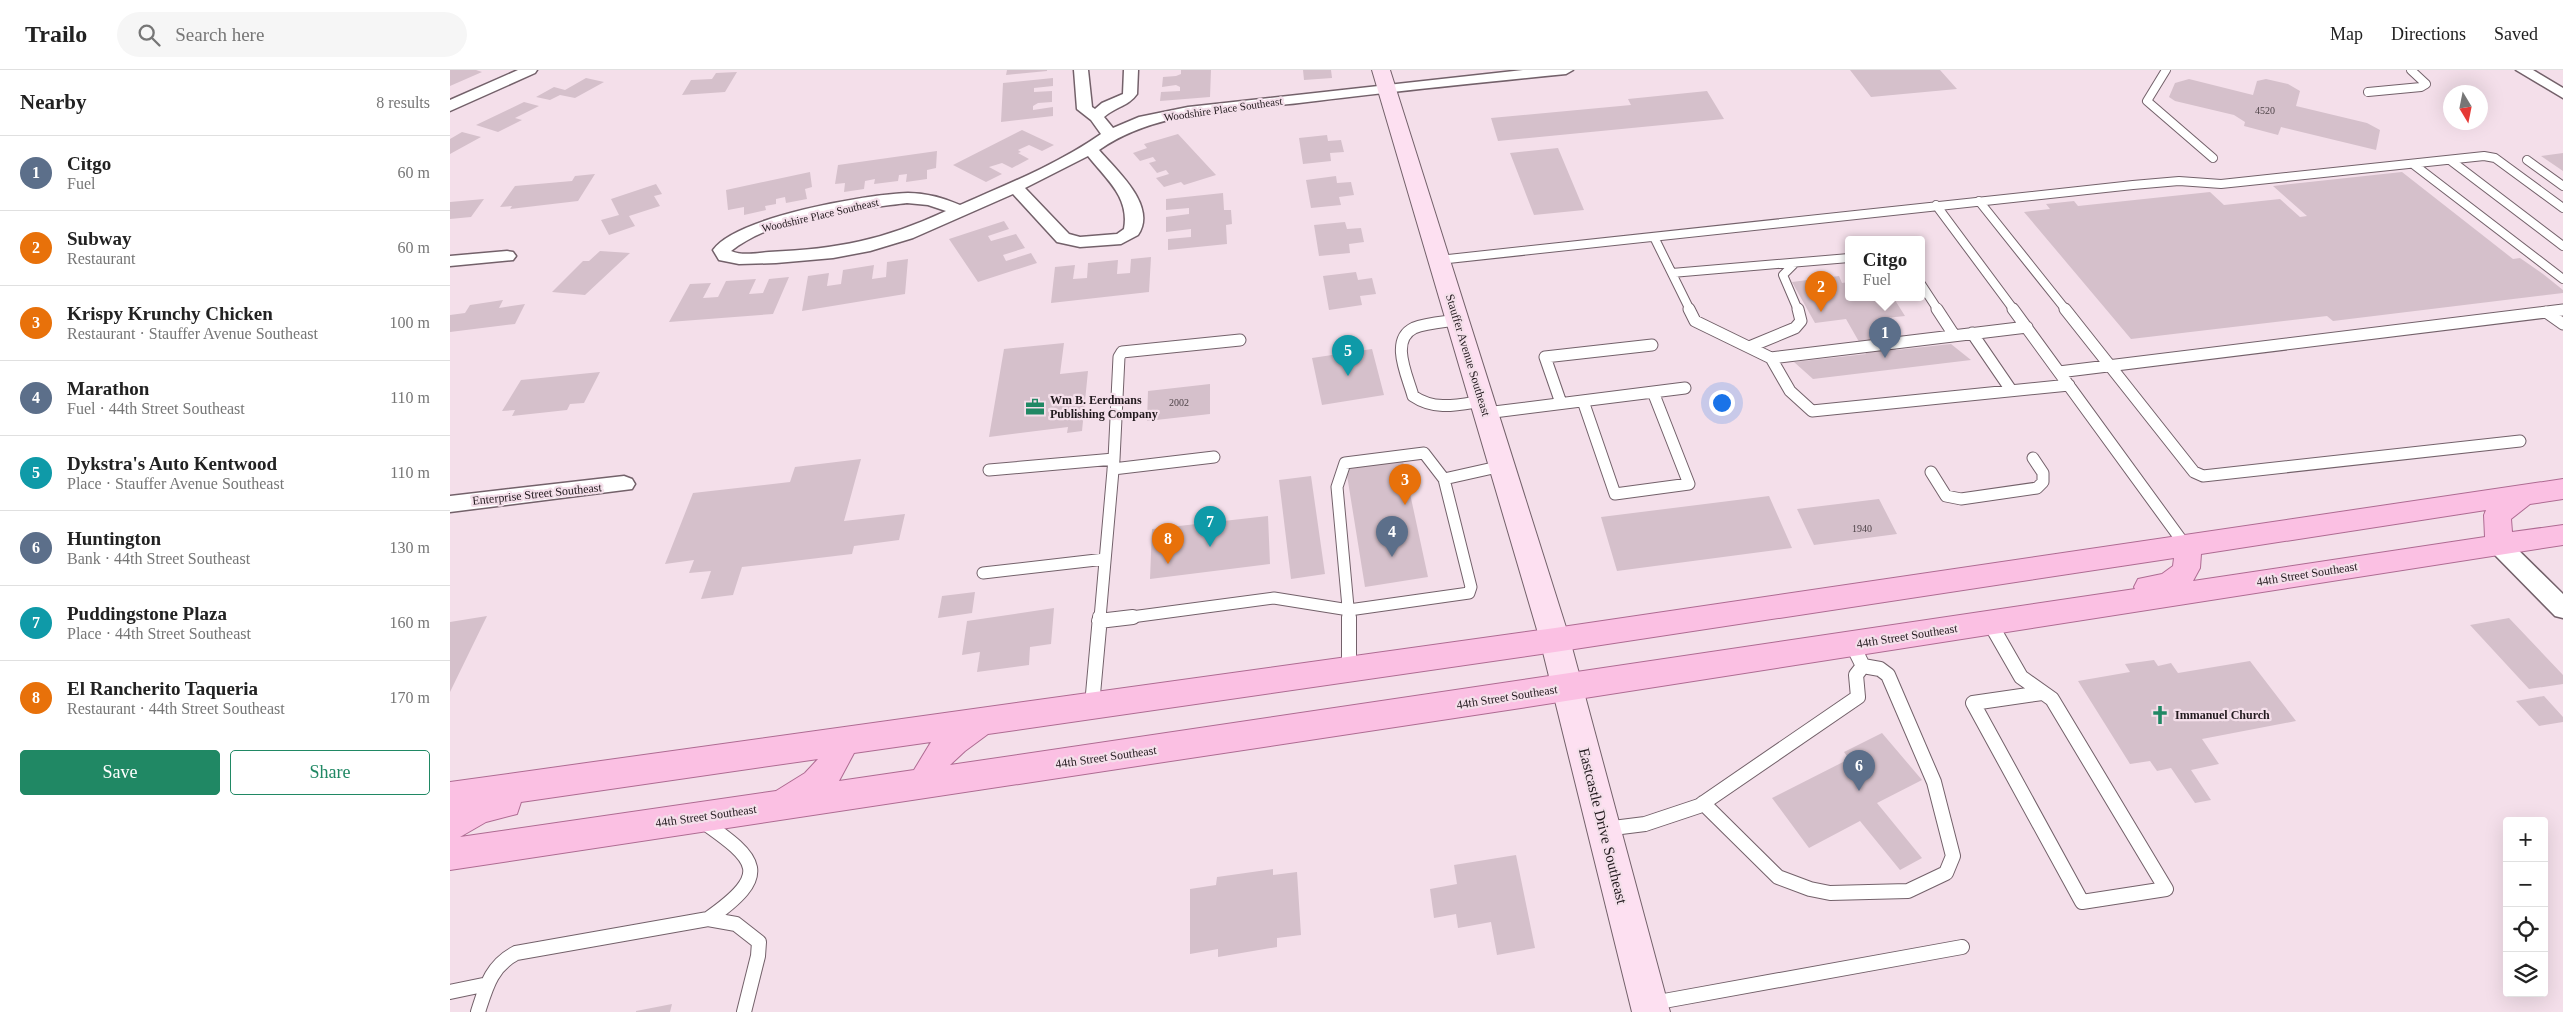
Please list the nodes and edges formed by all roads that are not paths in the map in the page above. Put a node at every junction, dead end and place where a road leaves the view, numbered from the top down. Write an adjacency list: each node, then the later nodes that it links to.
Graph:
1 (530, 70): 11 (street)
2 (1081, 70): 12 (street)
3 (1131, 70): 12 (street)
4 (1566, 70): 8 (street, Woodshire Place Southeast)
5 (2166, 70): 15 (lane)
6 (2411, 70): 9 (lane)
7 (2523, 70): 10 (street)
8 (1384, 79): 13 (street, Woodshire Place Southeast); 29 (street, Stauffer Avenue Southeast)
9 (2368, 92)
10 (2563, 94)
11 (450, 106)
12 (1096, 116): 13 (street)
13 (1110, 135): 14 (street, Woodshire Place Southeast)
14 (1090, 149): 20 (street, Woodshire Place Southeast); 20 (street)
15 (2213, 158)
16 (2450, 160): 18 (lane); 23 (lane); 26 (lane)
17 (2527, 160): 19 (lane)
18 (2413, 164): 21 (lane); 33 (lane)
19 (2563, 186)
20 (1015, 187): 24 (street, Woodshire Place Southeast)
21 (1980, 201): 22 (lane); 46 (lane)
22 (1936, 205): 25 (lane); 39 (lane)
23 (2563, 208)
24 (960, 211): 24 (street, Woodshire Place Southeast)
25 (1654, 236): 29 (lane); 32 (lane)
26 (2563, 246)
27 (507, 256): 30 (street)
28 (1845, 258): 31 (lane)
29 (1439, 260): 37 (street, Stauffer Avenue Southeast)
30 (450, 261)
31 (1794, 264): 32 (lane); 44 (lane)
32 (1672, 273): 44 (lane)
33 (2563, 279)
34 (1925, 290): 41 (lane)
35 (2563, 310): 36 (lane)
36 (2546, 312): 38 (lane); 46 (lane)
37 (1457, 320): 54 (street, Stauffer Avenue Southeast); 54 (lane)
38 (2563, 324)
39 (2027, 328): 40 (lane); 47 (lane)
40 (1972, 334): 41 (lane); 50 (lane)
41 (1954, 335): 45 (lane)
42 (1240, 340): 58 (lane)
43 (1652, 345): 53 (lane)
44 (1749, 347): 45 (lane)
45 (1771, 358): 50 (lane)
46 (2110, 366): 47 (lane); 55 (lane)
47 (2059, 372): 48 (lane)
48 (2069, 385): 50 (lane); 68 (lane)
49 (1685, 388): 51 (lane)
50 (2011, 390)
51 (1653, 392): 52 (lane); 52 (lane)
52 (1583, 400): 53 (lane)
53 (1561, 404): 54 (lane)
54 (1484, 407): 59 (street, Stauffer Avenue Southeast)
55 (2520, 441)
56 (1214, 457): 58 (lane)
57 (2033, 458): 61 (lane)
58 (1113, 464): 60 (lane); 70 (lane)
59 (1502, 466): 62 (lane); 77 (street, Stauffer Avenue Southeast)
60 (989, 470)
61 (1931, 472)
62 (1444, 479): 73 (lane); 73 (lane)
63 (624, 484): 66 (street, Enterprise Street Southeast)
64 (2563, 489): 65 (main road)
65 (2524, 494): 68 (main road); 69 (main road)
66 (450, 504)
67 (2563, 535): 69 (main road, 44th Street Southeast)
68 (2185, 545): 74 (main road); 77 (main road)
69 (2499, 545): 72 (street); 74 (main road, 44th Street Southeast)
70 (1105, 559): 71 (lane); 75 (lane)
71 (983, 572)
72 (2563, 609)
73 (1349, 610): 75 (lane); 79 (lane)
74 (2037, 617): 76 (main road, 44th Street Southeast)
75 (1099, 621): 82 (lane)
76 (1990, 623): 78 (main road, 44th Street Southeast); 81 (lane)
77 (1555, 640): 79 (main road); 80 (street, Eastcastle Drive Southeast)
78 (1858, 655): 80 (main road, 44th Street Southeast); 88 (lane); 88 (lane)
79 (1349, 669): 82 (main road)
80 (1567, 688): 86 (main road, 44th Street Southeast); 92 (street, Eastcastle Drive Southeast)
81 (2042, 693): 81 (lane)
82 (1092, 705): 83 (main road)
83 (983, 721): 84 (main road); 86 (main road)
84 (844, 740): 85 (main road); 89 (main road)
85 (708, 761): 87 (main road); 91 (main road)
86 (927, 783): 89 (main road, 44th Street Southeast)
87 (450, 797)
88 (1704, 803): 92 (lane)
89 (762, 808): 90 (main road, 44th Street Southeast)
90 (698, 817): 93 (main road, 44th Street Southeast); 94 (lane)
91 (450, 825)
92 (1604, 829): 98 (street, Eastcastle Drive Southeast)
93 (450, 854)
94 (708, 919): 96 (lane); 100 (lane)
95 (1962, 947): 98 (lane)
96 (488, 984): 97 (lane); 99 (lane)
97 (450, 992)
98 (1650, 1008)
99 (478, 1012)
100 (744, 1012)

